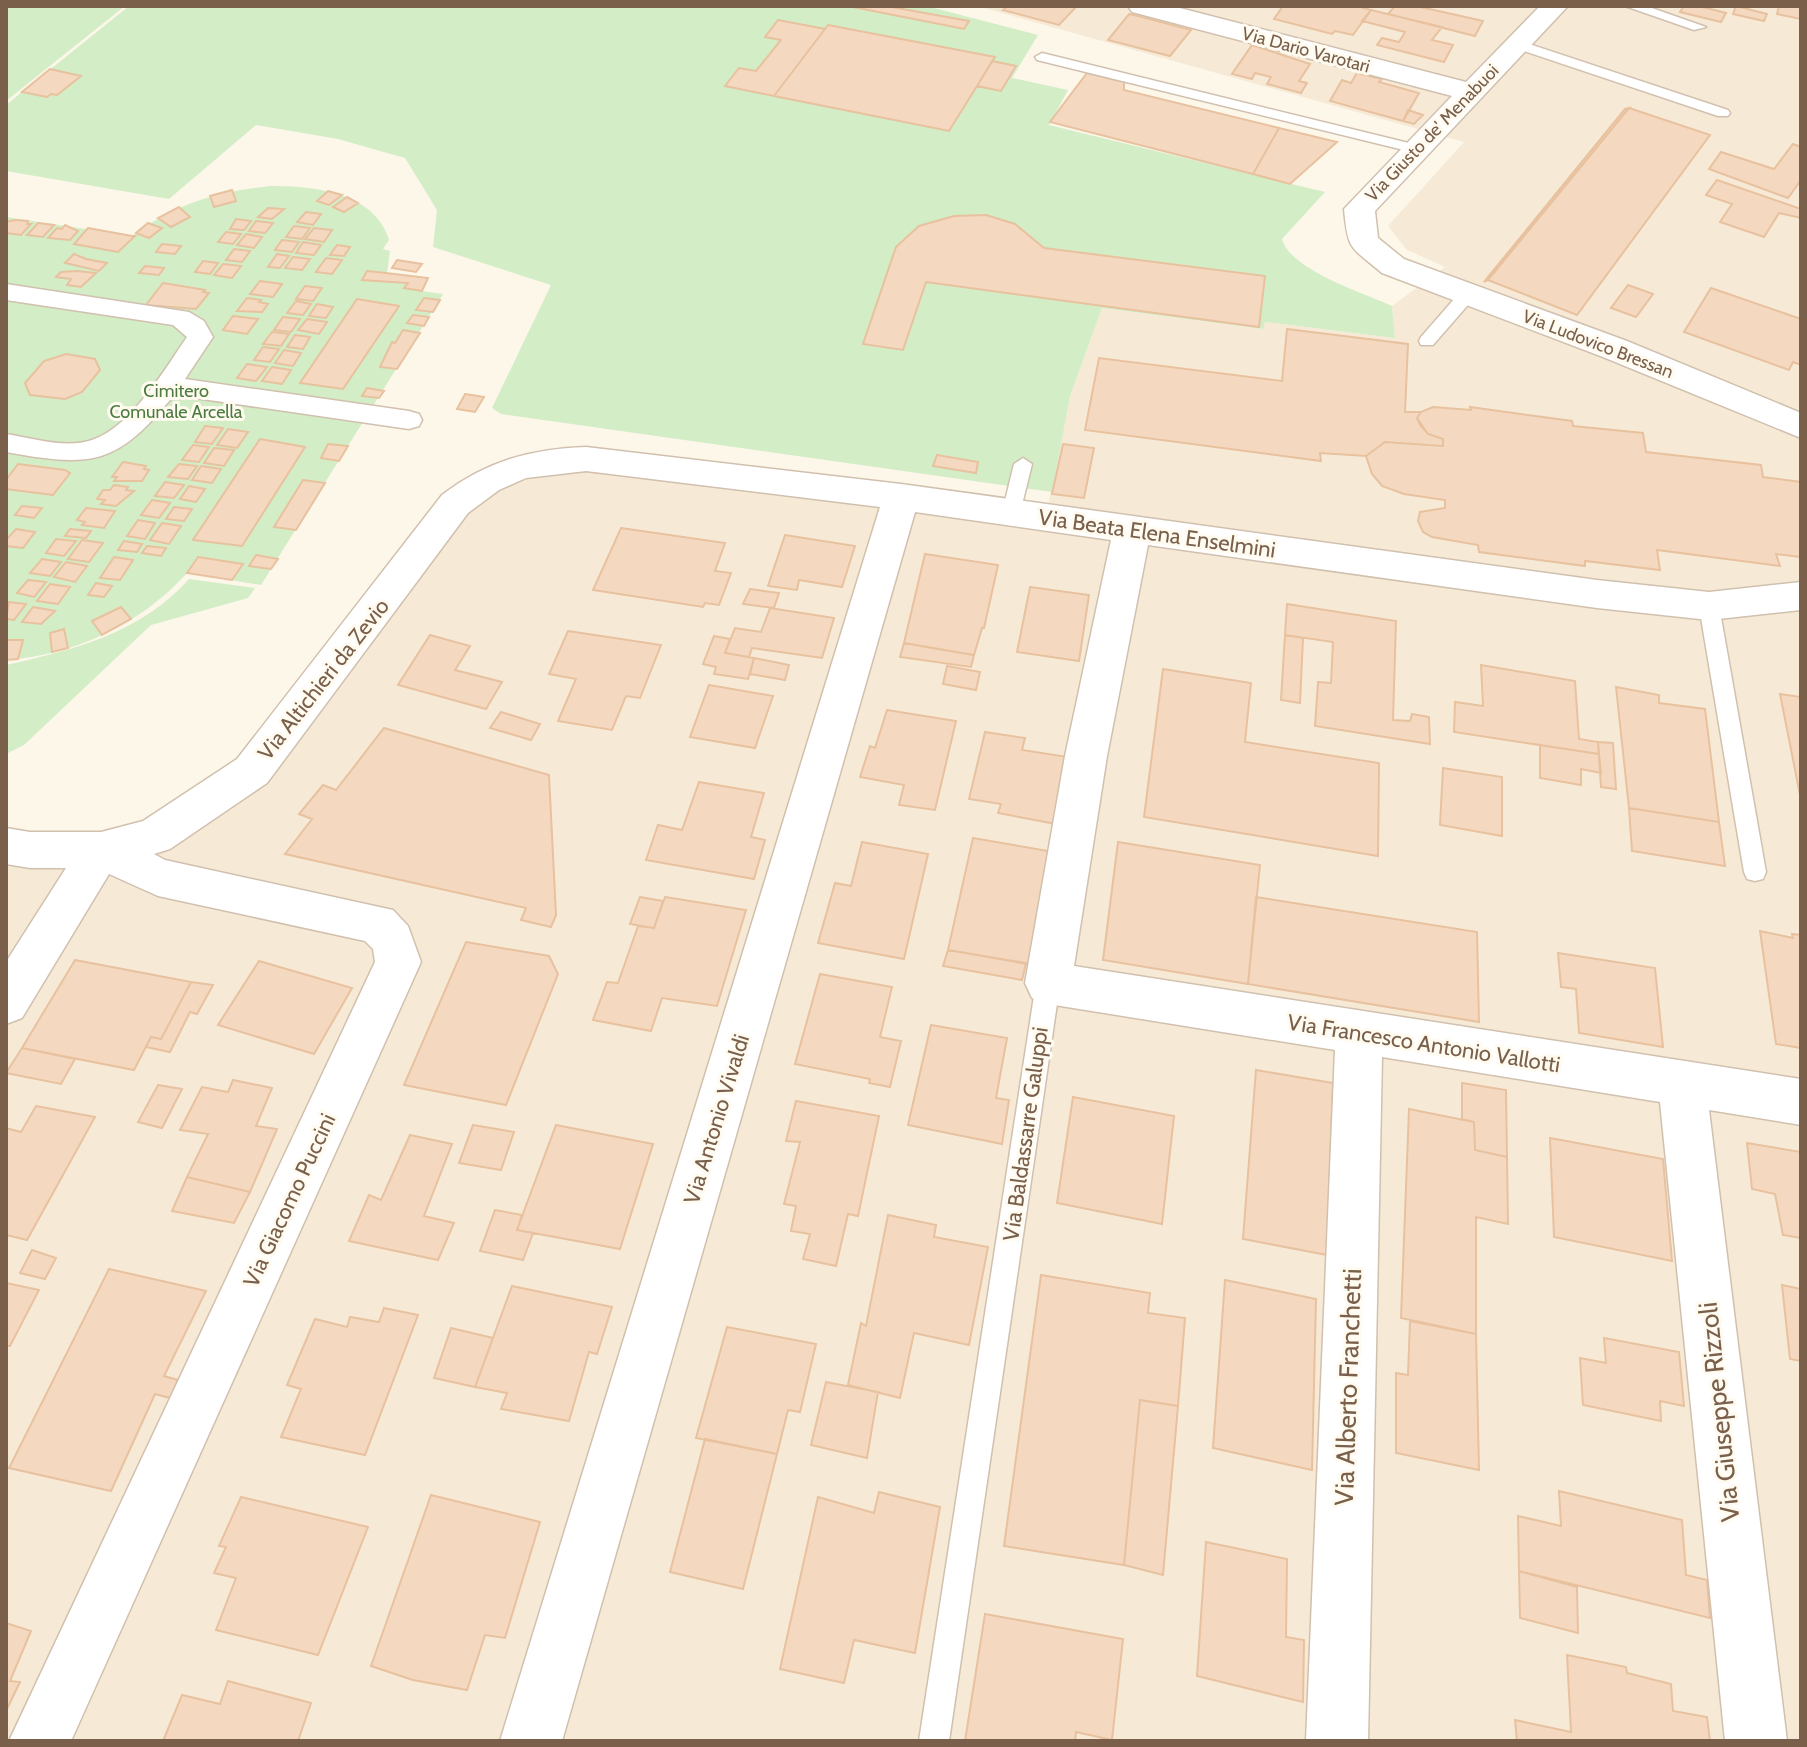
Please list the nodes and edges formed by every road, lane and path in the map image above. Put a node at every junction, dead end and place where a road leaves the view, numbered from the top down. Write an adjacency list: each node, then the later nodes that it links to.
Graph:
1 (1141, 6): 7 (street, Via Dario Varotari)
2 (1555, 6): 5 (street, Via Giusto de' Menabuoi)
3 (1632, 6): 4 (lane)
4 (1699, 27)
5 (1517, 44): 7 (street, Via Giusto de' Menabuoi); 8 (lane)
6 (1042, 57): 9 (lane)
7 (1471, 92): 9 (street, Via Giusto de' Menabuoi)
8 (1723, 113)
9 (1416, 149): 10 (street, Via Giusto de' Menabuoi)
10 (1393, 266): 12 (street, Via Ludovico Bressan)
11 (6, 292): 14 (street)
12 (1468, 294): 13 (lane); 16 (street, Via Ludovico Bressan)
13 (1427, 341)
14 (168, 385): 15 (street); 17 (street)
15 (409, 420)
16 (1801, 426)
17 (6, 443)
18 (1023, 464): 21 (lane)
19 (513, 467): 20 (street, Via Beata Elena Enselmini); 26 (street, Via Altichieri da Zevio)
20 (901, 497): 21 (street, Via Beata Elena Enselmini); 34 (street, Via Antonio Vivaldi)
21 (1011, 513): 22 (street, Via Beata Elena Enselmini)
22 (1132, 530): 24 (street, Via Beata Elena Enselmini); 28 (street, Via Baldassarre Galuppi)
23 (1801, 596): 24 (street, Via Beata Elena Enselmini)
24 (1709, 606): 27 (lane)
25 (6, 846): 26 (street, Via Altichieri da Zevio)
26 (101, 850): 29 (street); 33 (street, Via Giacomo Puccini)
27 (1755, 872)
28 (1048, 983): 30 (street, Via Francesco Antonio Vallotti); 35 (lane, Via Baldassarre Galuppi)
29 (6, 1003)
30 (1359, 1033): 31 (street, Via Francesco Antonio Vallotti); 36 (street, Via Alberto Franchetti)
31 (1682, 1083): 32 (street, Via Francesco Antonio Vallotti); 37 (street, Via Giuseppe Rizzoli)
32 (1801, 1102)
33 (40, 1741)
34 (531, 1741)
35 (934, 1741)
36 (1337, 1741)
37 (1756, 1741)

